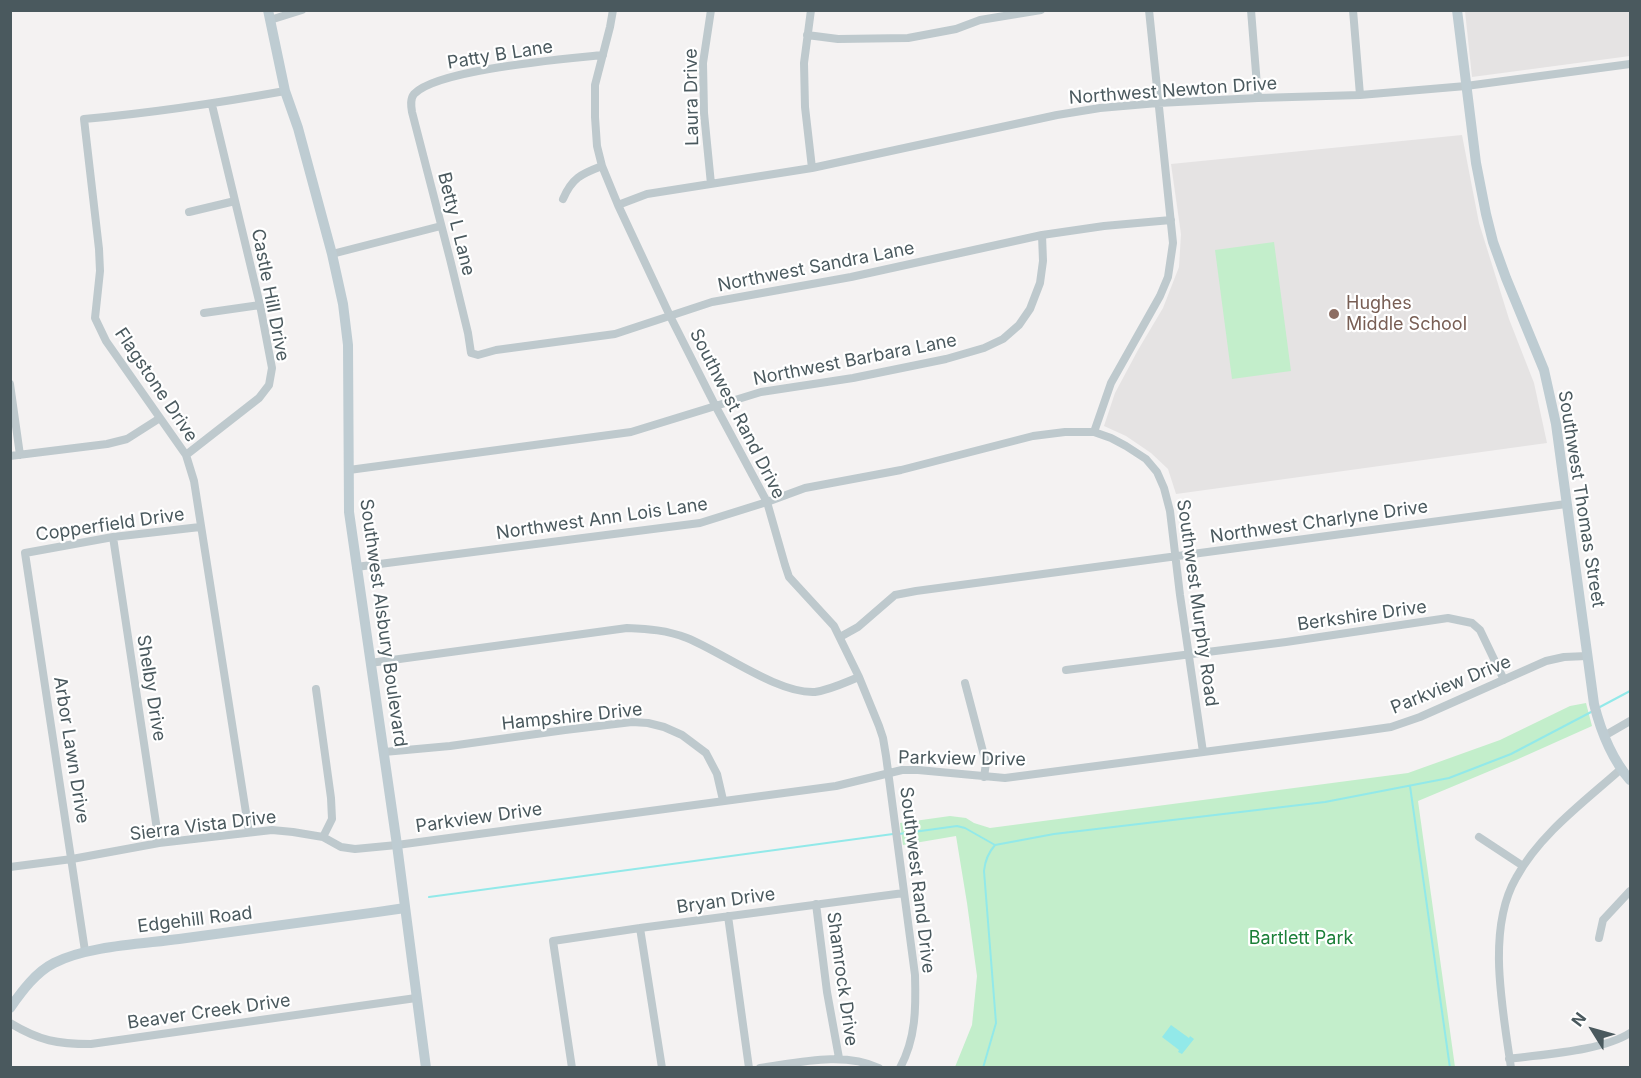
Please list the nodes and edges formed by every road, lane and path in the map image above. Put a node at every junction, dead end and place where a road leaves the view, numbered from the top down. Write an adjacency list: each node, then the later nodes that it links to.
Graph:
1 (302, 10): 10 (street)
2 (613, 10): 12 (street, Southwest Rand Drive)
3 (711, 10): 23 (street, Laura Drive)
4 (811, 10): 11 (street)
5 (1041, 10): 11 (street)
6 (1149, 10): 19 (street)
7 (1251, 10): 17 (street)
8 (1353, 10): 16 (street)
9 (1457, 10): 14 (street, Southwest Thomas Street)
10 (269, 15): 15 (street, Southwest Alsbury Boulevard)
11 (807, 35): 22 (street)
12 (603, 55): 18 (street, Patty B Lane); 21 (street, Southwest Rand Drive)
13 (1630, 64): 14 (street, Northwest Newton Drive)
14 (1466, 86): 16 (street, Northwest Newton Drive); 45 (street, Southwest Thomas Street)
15 (285, 91): 20 (street, Flagstone Drive); 31 (street, Southwest Alsbury Boulevard)
16 (1360, 95): 17 (street, Northwest Newton Drive)
17 (1258, 98): 19 (street, Northwest Newton Drive)
18 (411, 103): 29 (street, Betty L Lane)
19 (1158, 103): 22 (street, Northwest Newton Drive); 28 (street)
20 (212, 105): 25 (street, Castle Hill Drive); 38 (street, Flagstone Drive)
21 (602, 166): 24 (street); 26 (street, Southwest Rand Drive)
22 (812, 168): 23 (street, Northwest Newton Drive)
23 (711, 184): 26 (street, Northwest Newton Drive)
24 (563, 199)
25 (235, 201): 27 (street); 32 (street, Castle Hill Drive)
26 (618, 205): 34 (street, Southwest Rand Drive)
27 (189, 212)
28 (1171, 220): 30 (street, Northwest Sandra Lane); 39 (street)
29 (441, 226): 31 (street); 35 (street, Betty L Lane)
30 (1042, 235): 34 (street, Northwest Sandra Lane); 37 (street, Northwest Barbara Lane)
31 (332, 254): 43 (street, Southwest Alsbury Boulevard)
32 (260, 305): 33 (street); 41 (street, Castle Hill Drive)
33 (204, 313)
34 (670, 316): 35 (street, Northwest Sandra Lane); 37 (street, Southwest Rand Drive)
35 (471, 353)
36 (10, 384): 40 (street)
37 (715, 405): 43 (street, Northwest Barbara Lane); 44 (street, Southwest Rand Drive)
38 (160, 418): 40 (street); 41 (street, Flagstone Drive)
39 (1095, 432): 44 (street, Northwest Ann Lois Lane); 49 (street, Southwest Murphy Road)
40 (20, 455): 42 (street)
41 (186, 455): 46 (street, Flagstone Drive)
42 (10, 456)
43 (349, 470): 50 (street, Southwest Alsbury Boulevard)
44 (767, 502): 50 (street, Northwest Ann Lois Lane); 51 (street, Southwest Rand Drive)
45 (1566, 504): 49 (street, Northwest Charlyne Drive); 53 (street, Southwest Thomas Street)
46 (200, 526): 47 (street, Copperfield Drive); 69 (street, Flagstone Drive)
47 (113, 537): 48 (street, Copperfield Drive); 72 (street, Shelby Drive)
48 (25, 553): 74 (street, Arbor Lawn Drive)
49 (1177, 556): 51 (street, Northwest Charlyne Drive); 52 (street, Southwest Murphy Road)
50 (356, 567): 54 (street, Southwest Alsbury Boulevard)
51 (840, 638): 56 (street, Southwest Rand Drive)
52 (1190, 655): 55 (street, Berkshire Drive); 57 (street, Berkshire Drive); 63 (street, Southwest Murphy Road)
53 (1587, 656): 57 (street, Parkview Drive); 61 (street, Southwest Thomas Street)
54 (370, 663): 56 (street); 62 (street, Southwest Alsbury Boulevard)
55 (1066, 670)
56 (859, 676): 65 (street, Southwest Rand Drive)
57 (1504, 680): 63 (street, Parkview Drive)
58 (965, 683): 66 (street)
59 (316, 689): 70 (street)
60 (1630, 721): 61 (street)
61 (1604, 736): 64 (street, Southwest Thomas Street)
62 (384, 752): 68 (street, Hampshire Drive); 73 (street, Southwest Alsbury Boulevard)
63 (1203, 752): 66 (street, Parkview Drive)
64 (1621, 769): 67 (street, Southwest Thomas Street); 75 (street)
65 (888, 773): 66 (street, Parkview Drive); 68 (street, Parkview Drive); 78 (street, Southwest Rand Drive)
66 (984, 777)
67 (1630, 780)
68 (723, 800): 73 (street, Parkview Drive)
69 (249, 832): 70 (street, Sierra Vista Drive); 72 (street, Sierra Vista Drive)
70 (323, 837): 73 (street, Sierra Vista Drive)
71 (1479, 837): 75 (street)
72 (159, 843): 74 (street, Sierra Vista Drive)
73 (397, 845): 80 (street, Southwest Alsbury Boulevard)
74 (72, 859): 76 (street, Sierra Vista Drive); 84 (street, Arbor Lawn Drive)
75 (1523, 866): 90 (street)
76 (10, 867)
77 (1630, 891): 83 (street)
78 (904, 893): 79 (street, Bryan Drive); 97 (street, Southwest Rand Drive)
79 (816, 904): 81 (street, Bryan Drive); 89 (street, Shamrock Drive)
80 (405, 908): 84 (street, Edgehill Road); 85 (street, Southwest Alsbury Boulevard)
81 (728, 916): 82 (street, Bryan Drive); 94 (street)
82 (640, 928): 92 (street, Bryan Drive); 93 (street)
83 (1599, 938)
84 (85, 951): 86 (street, Edgehill Road)
85 (416, 998): 87 (street, Beaver Creek Drive); 91 (street, Southwest Alsbury Boulevard)
86 (10, 1008)
87 (10, 1023)
88 (1630, 1033): 90 (street)
89 (839, 1058): 95 (street); 96 (street)
90 (1510, 1063)
91 (426, 1068)
92 (572, 1068)
93 (662, 1068)
94 (749, 1068)
95 (760, 1068)
96 (879, 1068)
97 (900, 1068)

